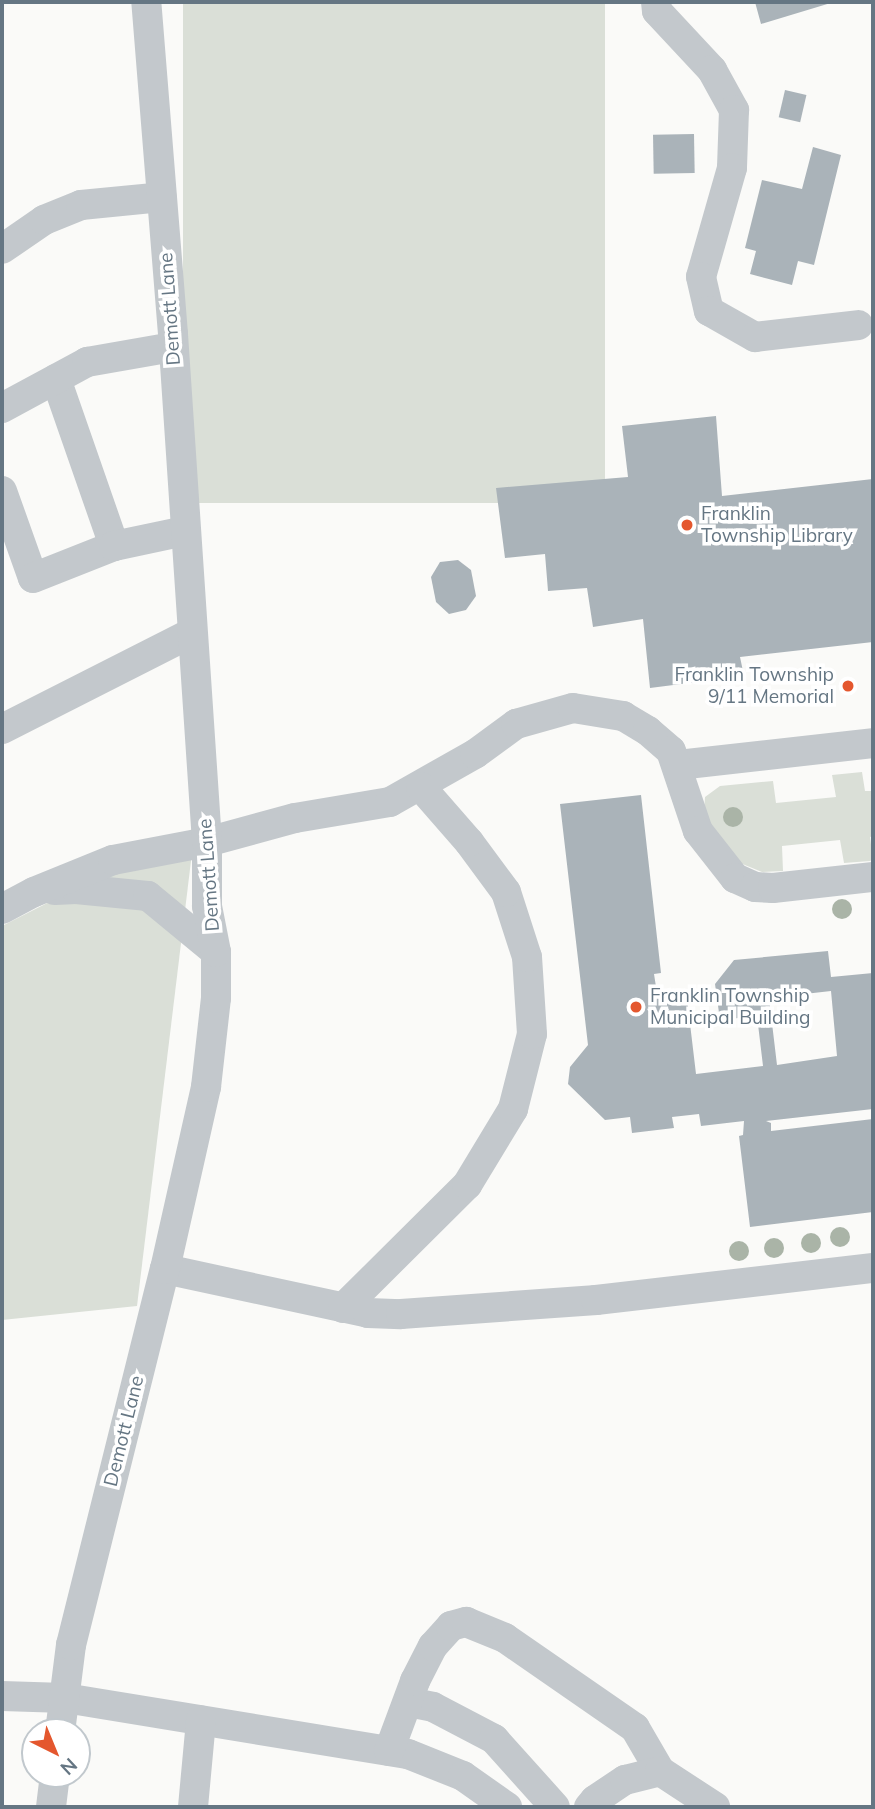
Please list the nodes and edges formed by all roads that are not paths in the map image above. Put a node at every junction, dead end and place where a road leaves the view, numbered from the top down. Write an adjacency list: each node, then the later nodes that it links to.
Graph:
1 (146, 2): 3 (street, Demott Lane)
2 (656, 2): 5 (street)
3 (162, 197): 4 (street); 6 (street, Demott Lane)
4 (2, 249)
5 (858, 325)
6 (173, 347): 7 (street); 10 (street, Demott Lane)
7 (56, 379): 8 (street); 11 (street)
8 (2, 408)
9 (2, 491): 11 (street)
10 (185, 531): 11 (street); 12 (street, Demott Lane)
11 (114, 546)
12 (191, 633): 13 (street); 17 (street, Demott Lane)
13 (2, 729)
14 (873, 743): 15 (street)
15 (678, 765): 16 (street); 18 (street)
16 (421, 787): 17 (street); 24 (street)
17 (206, 842): 19 (street); 21 (street, Demott Lane)
18 (873, 877)
19 (34, 892): 20 (street); 21 (street)
20 (2, 909)
21 (216, 952): 23 (street, Demott Lane)
22 (873, 1268): 24 (street)
23 (165, 1269): 24 (street); 26 (street, Demott Lane)
24 (343, 1308)
25 (2, 1696): 26 (street)
26 (65, 1698): 28 (street, Demott Lane); 29 (street)
27 (408, 1702): 30 (street); 31 (street); 36 (street)
28 (62, 1718)
29 (201, 1720): 30 (street); 34 (street)
30 (389, 1751): 35 (street)
31 (660, 1771): 37 (street); 38 (street)
32 (53, 1788): 33 (street)
33 (51, 1807)
34 (193, 1807)
35 (507, 1807)
36 (555, 1807)
37 (589, 1807)
38 (715, 1807)

